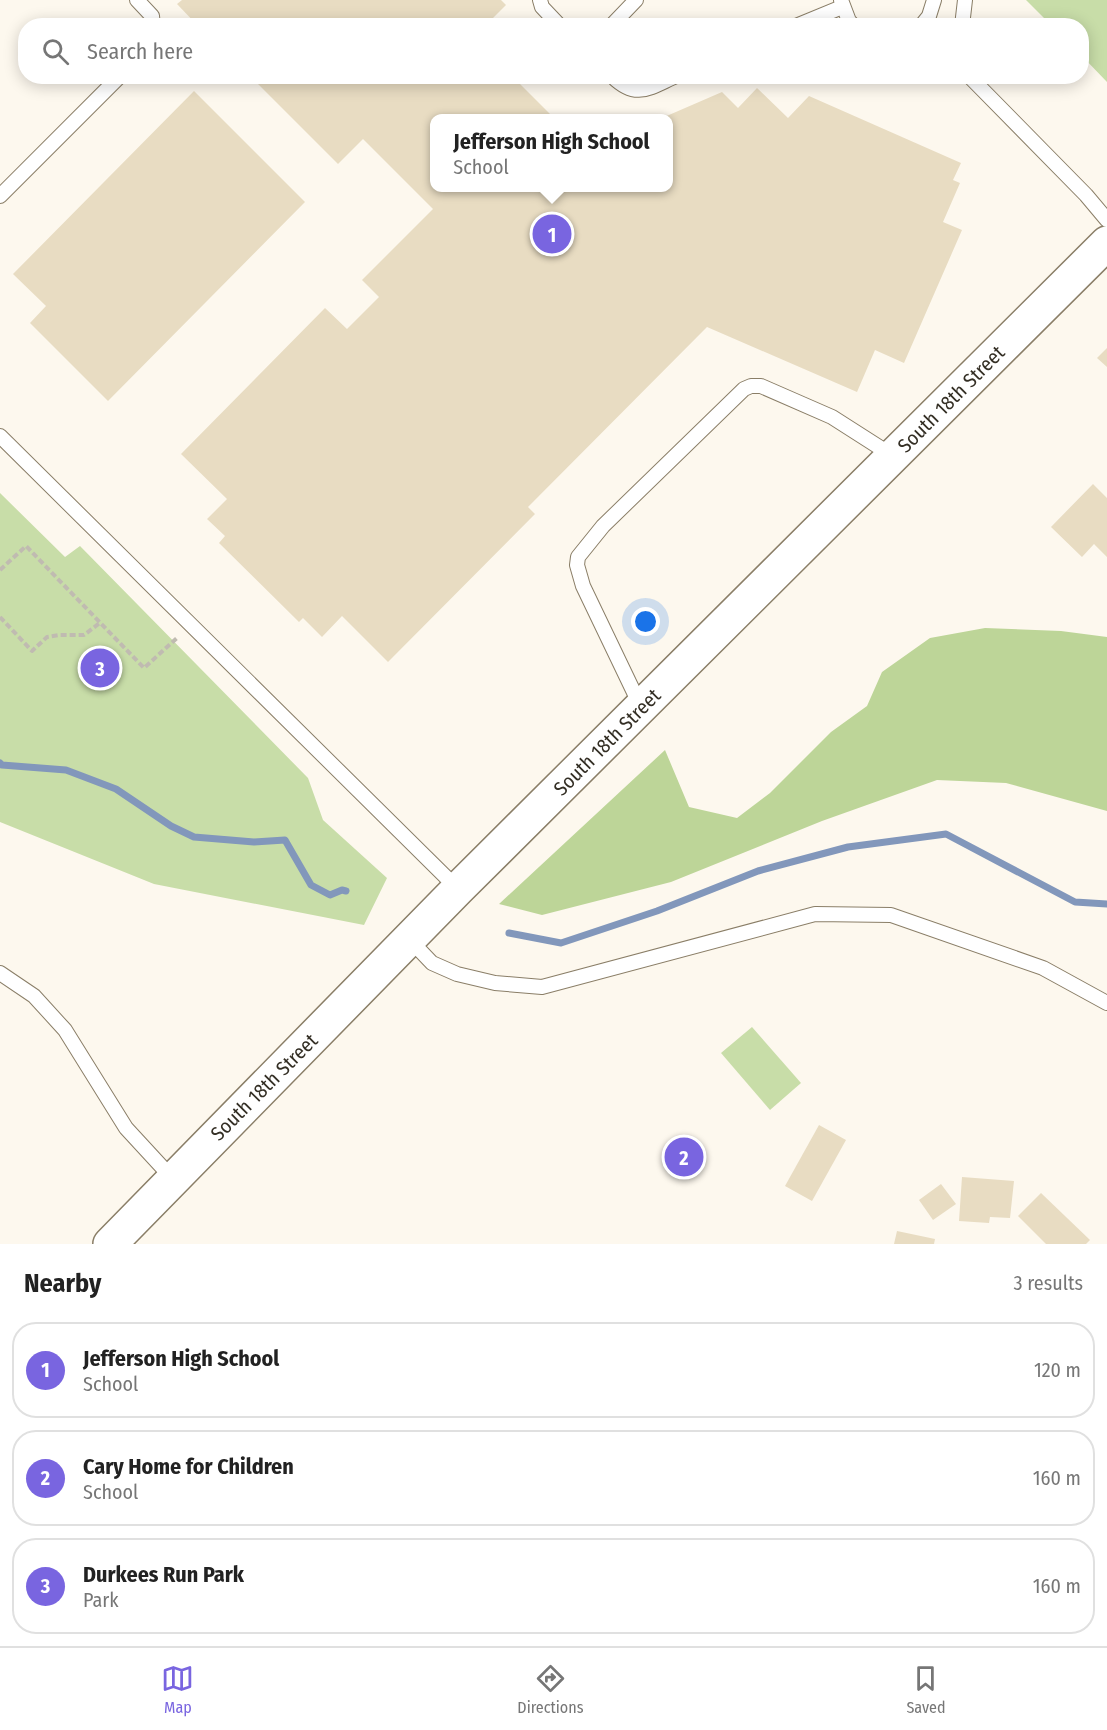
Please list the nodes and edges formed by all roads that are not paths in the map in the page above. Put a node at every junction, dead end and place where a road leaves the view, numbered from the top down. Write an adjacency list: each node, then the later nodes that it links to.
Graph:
1 (137, 0): 7 (lane)
2 (540, 0): 8 (lane)
3 (636, 0): 9 (lane)
4 (934, 0): 12 (lane)
5 (965, 0): 13 (lane)
6 (841, 3): 10 (lane); 11 (lane)
7 (152, 18)
8 (552, 18)
9 (619, 18)
10 (812, 18)
11 (848, 18)
12 (927, 18)
13 (963, 18)
14 (112, 84): 18 (lane)
15 (621, 84): 16 (lane)
16 (659, 84)
17 (977, 84): 19 (lane)
18 (0, 196)
19 (1107, 220)
20 (1107, 243): 22 (main road, South 18th Street)
21 (0, 436): 24 (lane)
22 (893, 456): 23 (main road, South 18th Street); 23 (lane)
23 (641, 708): 24 (main road, South 18th Street)
24 (458, 889): 25 (main road, South 18th Street)
25 (410, 940): 27 (lane); 28 (main road, South 18th Street)
26 (0, 973): 28 (lane)
27 (1107, 1003)
28 (173, 1179): 29 (main road, South 18th Street)
29 (110, 1244)

